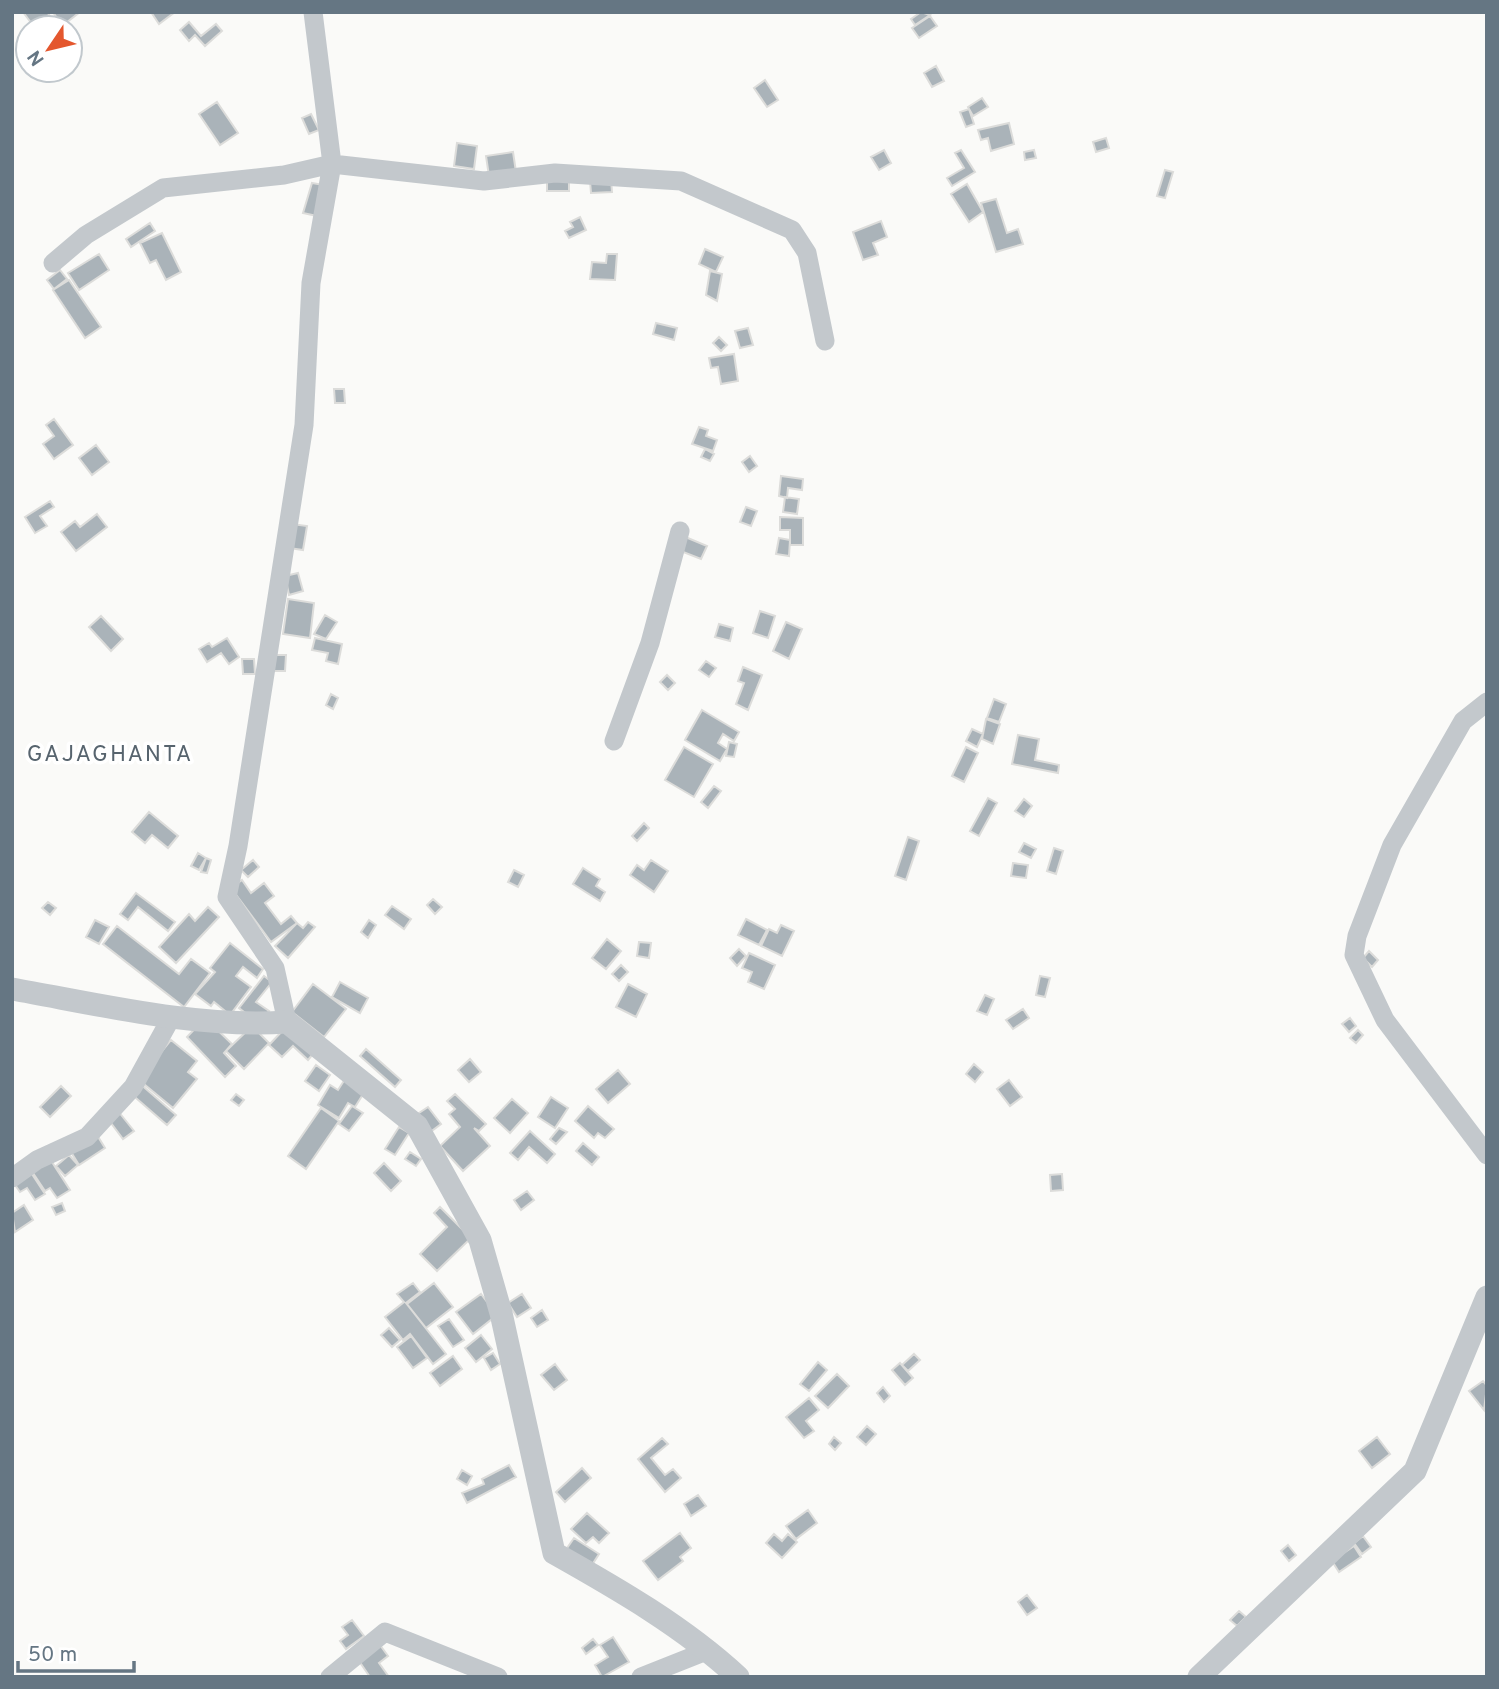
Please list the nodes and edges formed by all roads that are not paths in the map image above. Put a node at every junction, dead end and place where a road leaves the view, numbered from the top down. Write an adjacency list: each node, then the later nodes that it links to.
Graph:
1 (313, 12): 2 (street)
2 (331, 164): 3 (street); 4 (street); 10 (street)
3 (53, 263)
4 (825, 341)
5 (680, 531): 7 (street)
6 (1487, 702): 11 (street)
7 (614, 741)
8 (12, 989): 9 (street)
9 (171, 1018): 10 (street); 12 (street)
10 (287, 1022): 14 (street)
11 (1487, 1155)
12 (12, 1178)
13 (1487, 1297): 15 (street)
14 (709, 1650): 18 (street); 19 (street)
15 (1200, 1676)
16 (330, 1677): 17 (street)
17 (499, 1677)
18 (641, 1677)
19 (738, 1677)

